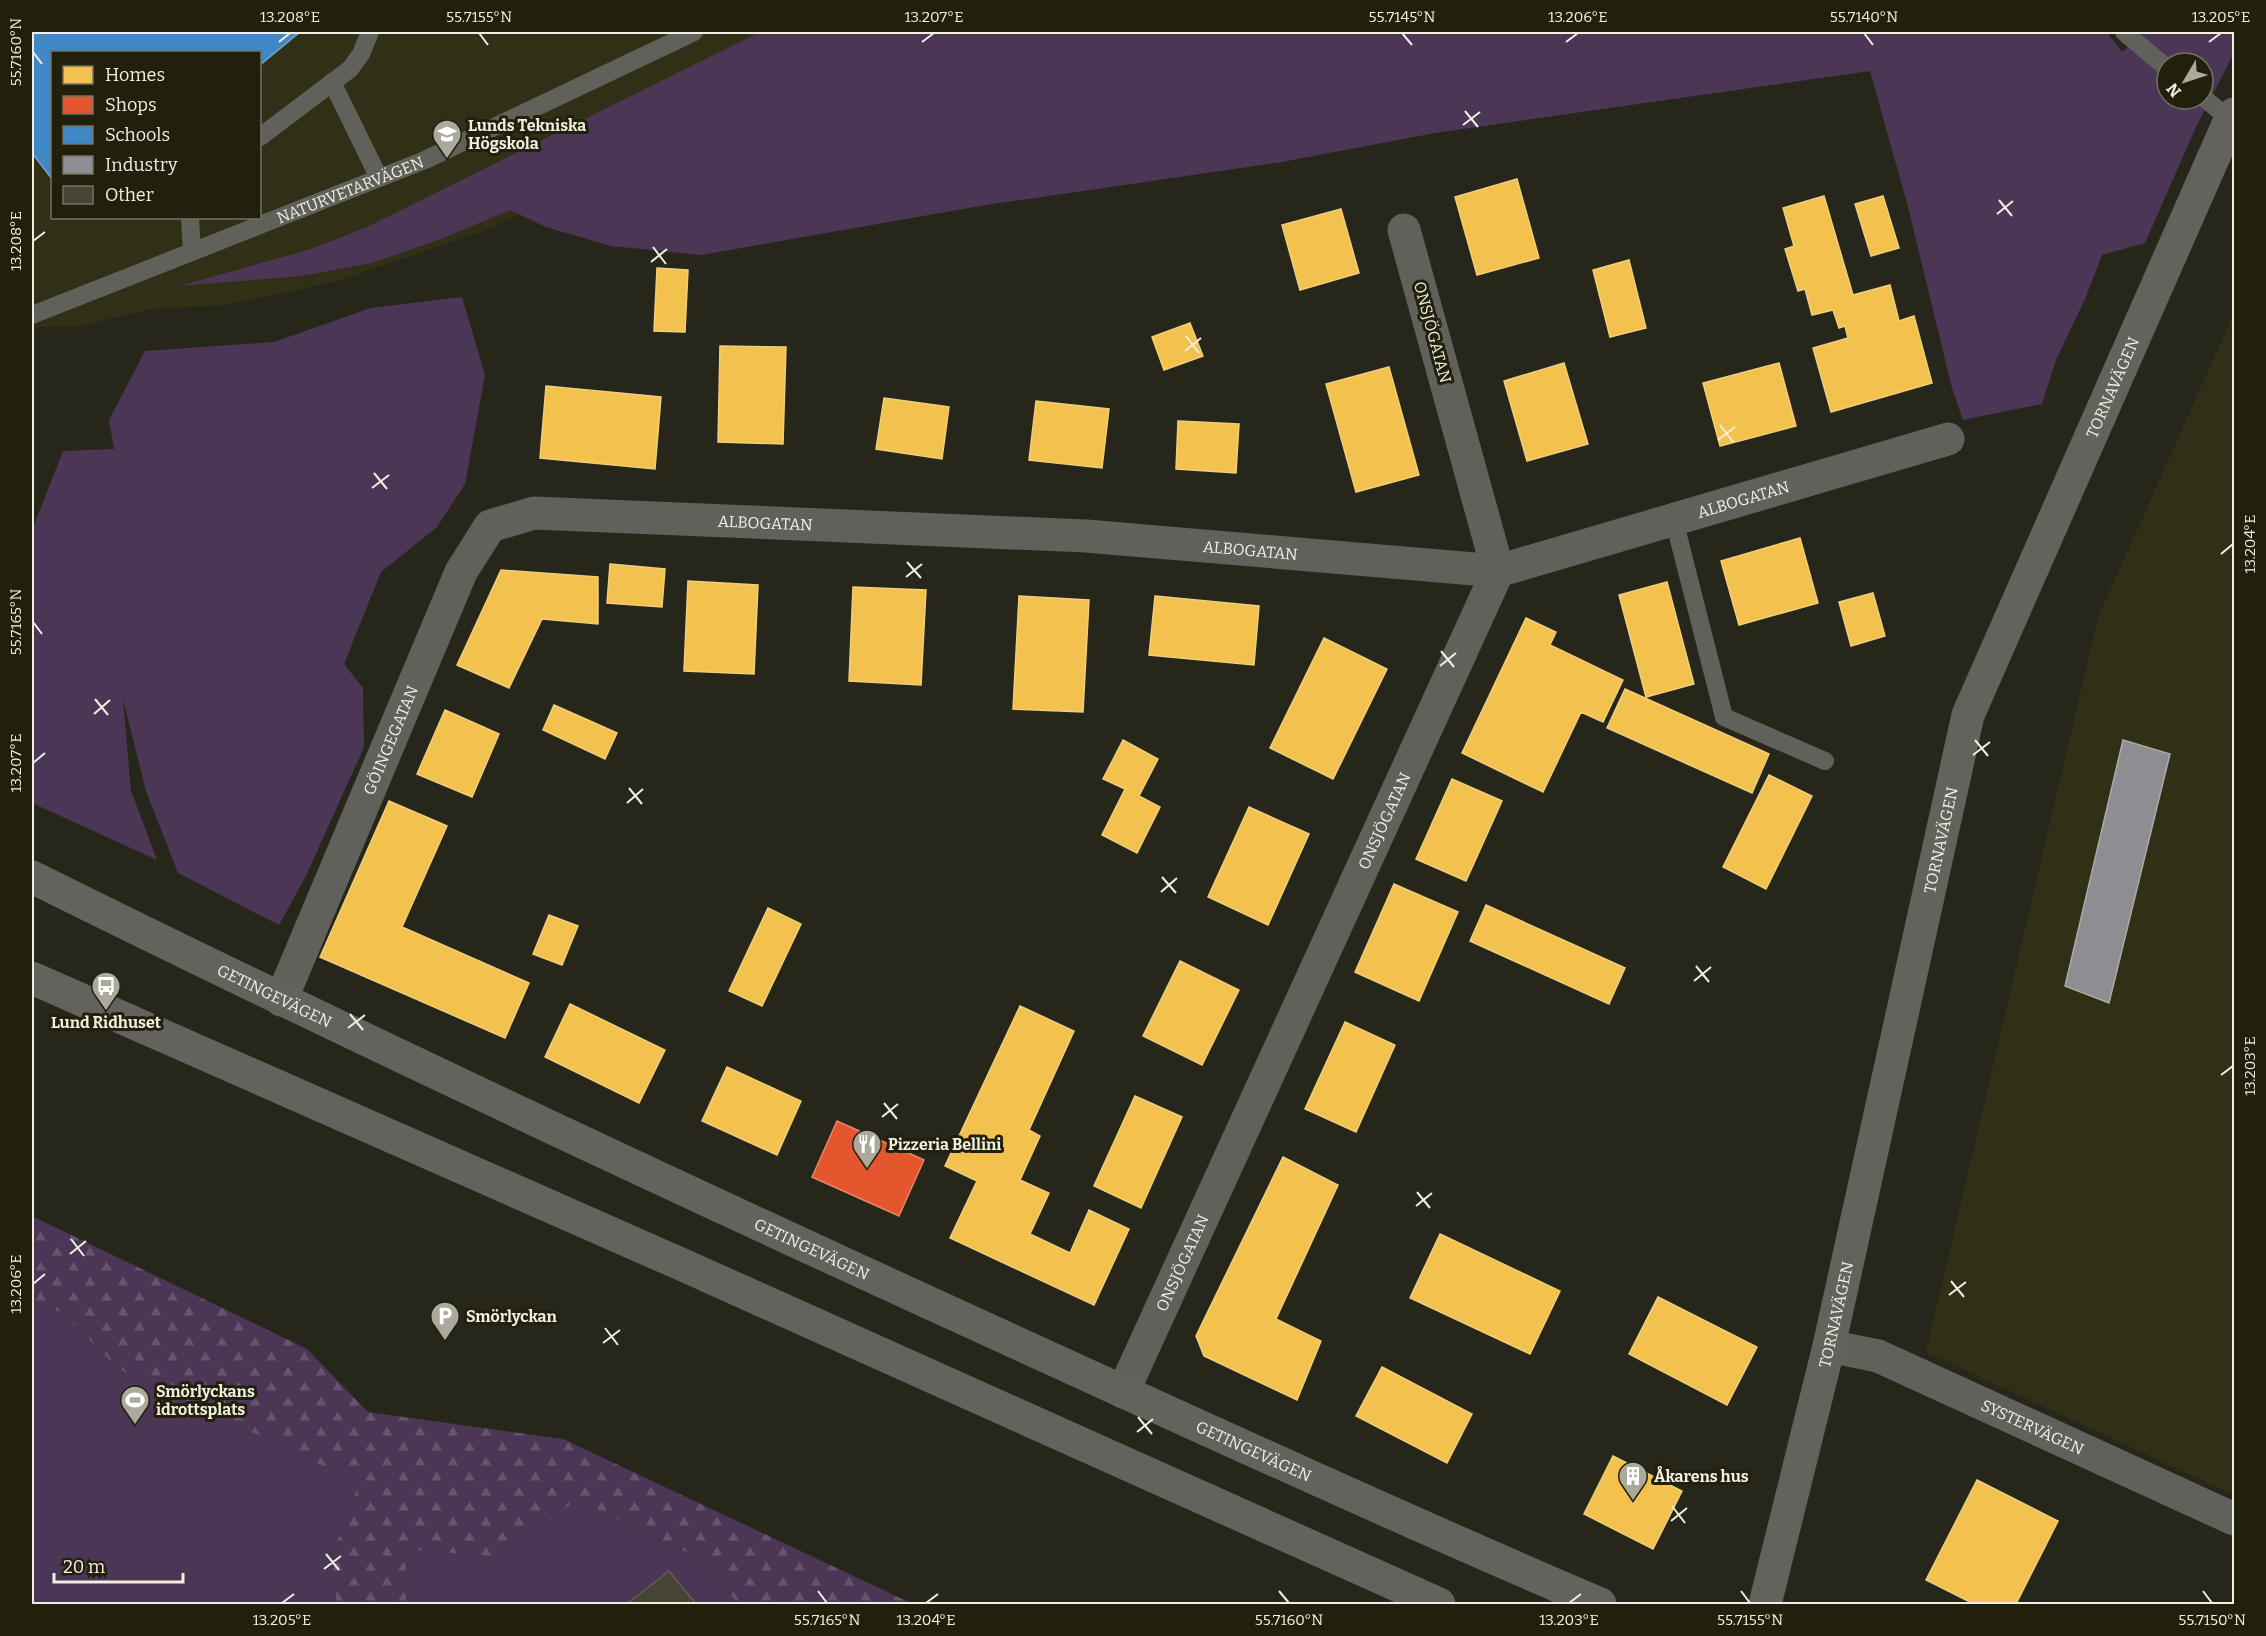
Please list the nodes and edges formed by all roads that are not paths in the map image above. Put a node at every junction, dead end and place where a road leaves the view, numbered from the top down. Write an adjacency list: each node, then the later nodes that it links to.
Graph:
1 (370, 32): 5 (lane)
2 (694, 32): 9 (lane, NATURVETARVÄGEN)
3 (2124, 32): 4 (lane)
4 (2155, 58)
5 (332, 82): 8 (lane); 9 (lane)
6 (2215, 105): 7 (lane)
7 (2232, 117): 22 (main road, TORNAVÄGEN)
8 (261, 136)
9 (379, 178): 12 (lane, NATURVETARVÄGEN)
10 (190, 219): 12 (lane)
11 (1404, 230): 17 (street, ONSJÖGATAN)
12 (192, 252): 13 (lane, NATURVETARVÄGEN)
13 (32, 315)
14 (1947, 438): 16 (street, ALBOGATAN)
15 (534, 513): 17 (street, ALBOGATAN); 21 (street, GÖINGEGATAN)
16 (1674, 520): 17 (street, ALBOGATAN); 18 (lane)
17 (1498, 571): 23 (street, ONSJÖGATAN)
18 (1825, 761)
19 (32, 877): 21 (main road, GETINGEVÄGEN)
20 (32, 978): 25 (main road)
21 (281, 1000): 23 (main road, GETINGEVÄGEN)
22 (1829, 1346): 24 (street, SYSTERVÄGEN); 27 (main road, TORNAVÄGEN)
23 (1124, 1392): 26 (main road, GETINGEVÄGEN)
24 (2235, 1519)
25 (1439, 1605)
26 (1600, 1605)
27 (1765, 1605)

